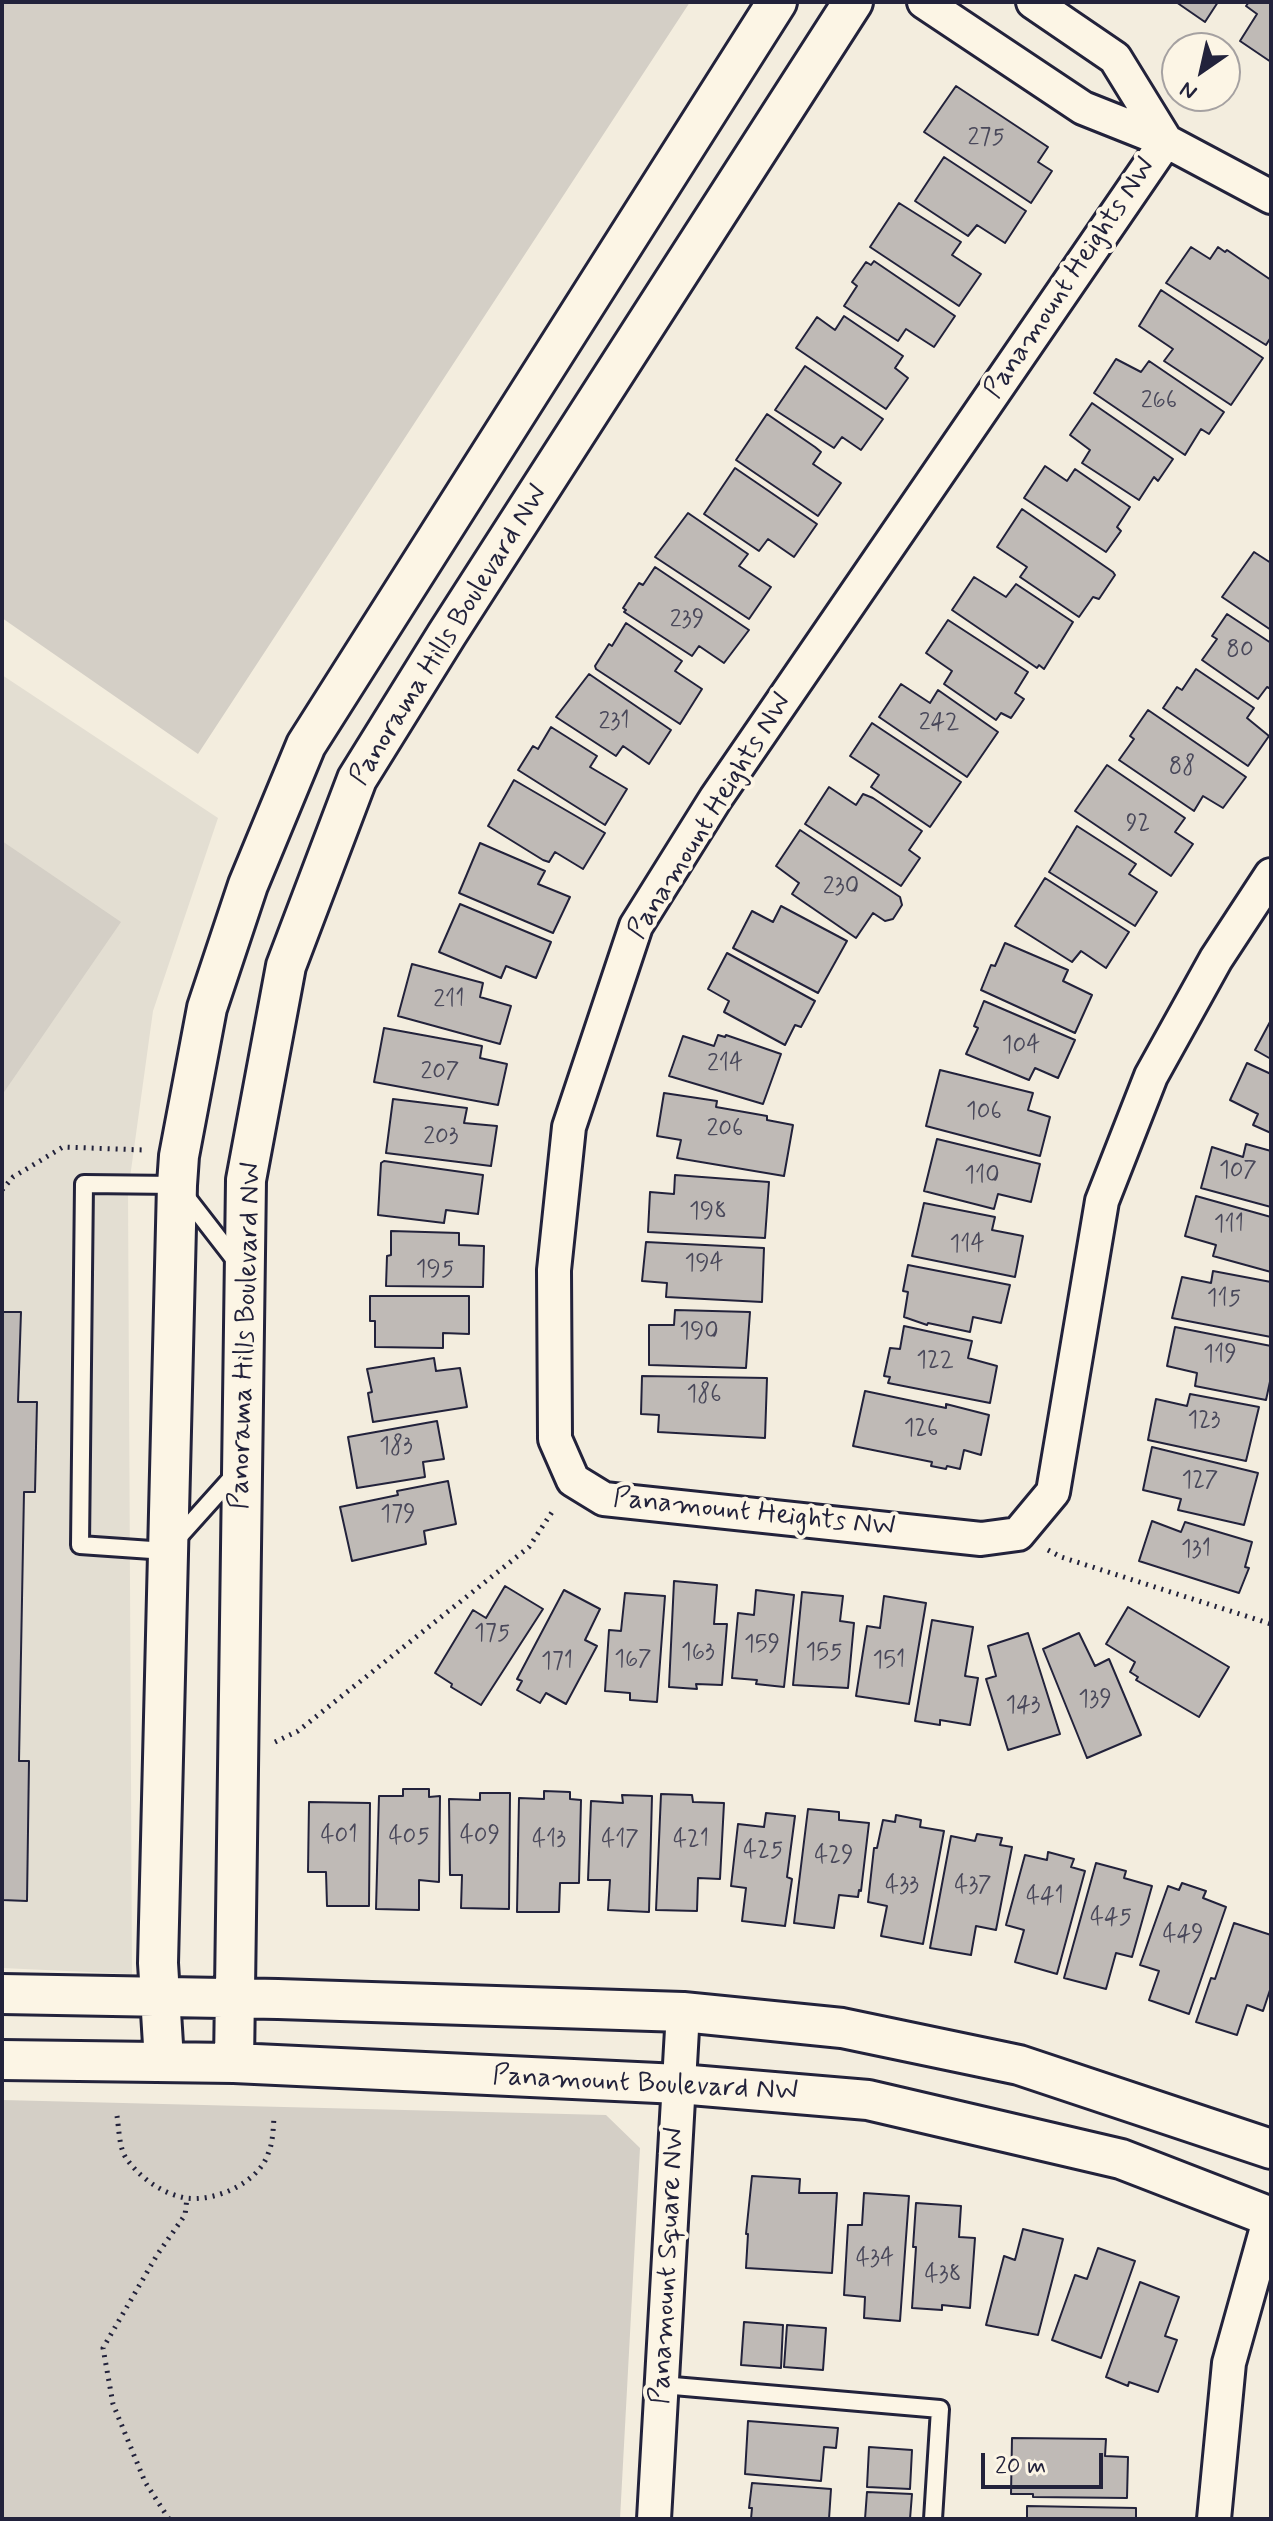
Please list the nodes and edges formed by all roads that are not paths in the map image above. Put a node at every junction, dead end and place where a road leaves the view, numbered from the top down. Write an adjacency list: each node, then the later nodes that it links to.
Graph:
1 (777, 2): 8 (street)
2 (853, 2): 9 (street, Panorama Hills Boulevard NW)
3 (924, 2): 5 (street, Panamount Heights NW)
4 (1033, 2): 5 (street, Panamount Heights NW)
5 (1166, 141): 6 (street, Panamount Heights NW); 7 (street, Panamount Heights NW)
6 (1271, 197)
7 (1271, 875)
8 (177, 1185): 9 (lane); 11 (street); 11 (lane)
9 (244, 1272): 10 (street, Panorama Hills Boulevard NW)
10 (242, 1466): 11 (lane); 14 (street, Panorama Hills Boulevard NW)
11 (166, 1551): 13 (street)
12 (2, 1994): 13 (street)
13 (160, 1998): 14 (street); 17 (street)
14 (236, 1999): 15 (street); 18 (street, Panorama Hills Boulevard NW)
15 (683, 2012): 19 (street, Panamount Square NW); 20 (street)
16 (2, 2060): 17 (street, Panamount Boulevard NW)
17 (164, 2061): 18 (street, Panamount Boulevard NW)
18 (234, 2063): 19 (street, Panamount Boulevard NW)
19 (679, 2084): 21 (street, Panamount Boulevard NW); 22 (street, Panamount Square NW)
20 (1271, 2149)
21 (1270, 2215): 25 (street)
22 (662, 2385): 23 (street, Panamount Square NW); 24 (lane)
23 (654, 2519)
24 (933, 2519)
25 (1214, 2519)

